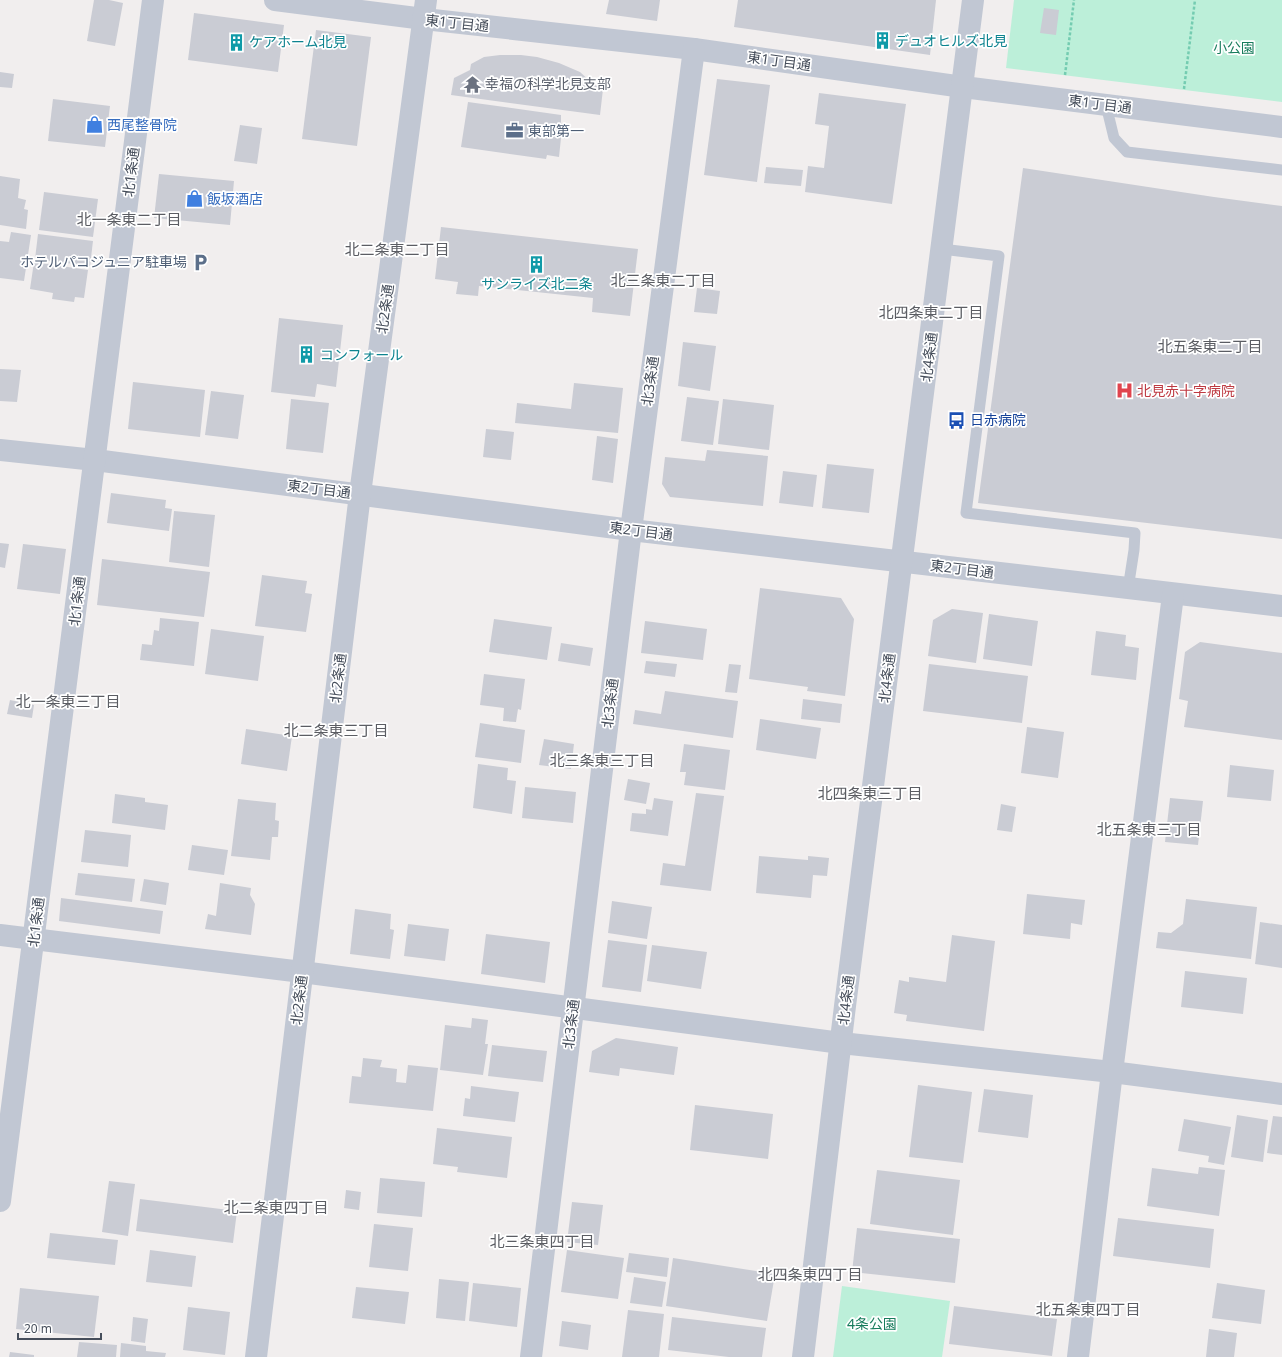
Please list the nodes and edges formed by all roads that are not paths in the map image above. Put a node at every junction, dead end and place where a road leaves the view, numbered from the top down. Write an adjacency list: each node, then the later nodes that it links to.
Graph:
1 (153, 0): 12 (street, 北1条通)
2 (275, 0): 4 (street, 東1丁目通)
3 (973, 0): 6 (street, 北4条通)
4 (425, 10): 5 (street, 東1丁目通); 13 (street, 北2条通)
5 (694, 49): 6 (street, 東1丁目通); 14 (street, 北3条通)
6 (963, 87): 7 (street, 東1丁目通); 10 (street, 北4条通)
7 (1106, 105): 8 (street, 東1丁目通); 9 (lane)
8 (1282, 128)
9 (1282, 170)
10 (942, 249): 15 (street, 北4条通); 16 (lane)
11 (0, 450): 12 (street, 東2丁目通)
12 (95, 460): 13 (street, 東2丁目通); 20 (street, 北1条通)
13 (360, 494): 14 (street, 東2丁目通); 21 (street, 北2条通)
14 (631, 530): 15 (street, 東2丁目通); 22 (street, 北3条通)
15 (902, 562): 16 (street, 東2丁目通); 23 (street, 北4条通)
16 (1128, 589): 17 (street, 東2丁目通)
17 (1173, 594): 18 (street, 東2丁目通); 24 (street)
18 (1282, 606)
19 (0, 935): 20 (street)
20 (34, 939): 21 (street); 26 (street, 北1条通)
21 (302, 972): 22 (street); 27 (street, 北2条通)
22 (573, 1008): 23 (street); 28 (street, 北3条通)
23 (841, 1043): 24 (street); 29 (street, 北4条通)
24 (1112, 1072): 25 (street); 30 (street)
25 (1282, 1094)
26 (0, 1201)
27 (256, 1357)
28 (531, 1357)
29 (803, 1357)
30 (1078, 1357)

